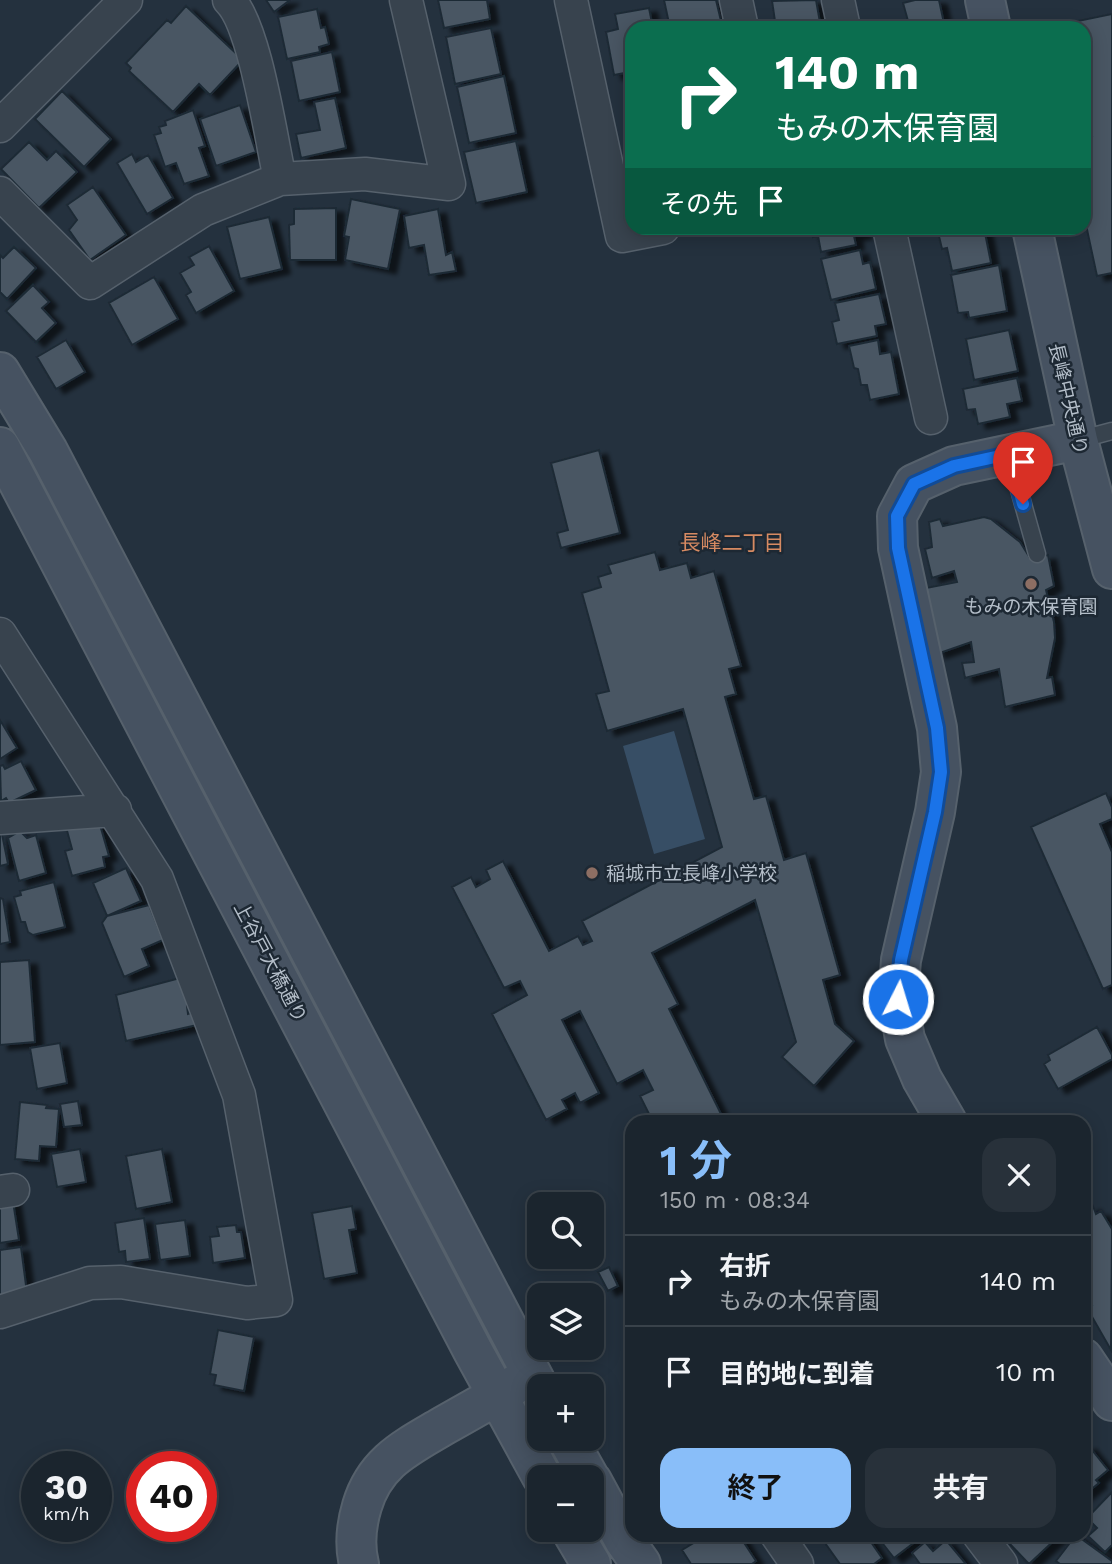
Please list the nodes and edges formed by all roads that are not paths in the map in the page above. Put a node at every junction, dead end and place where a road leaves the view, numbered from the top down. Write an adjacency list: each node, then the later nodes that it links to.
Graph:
1 (126, 0): 11 (street)
2 (229, 0): 12 (street)
3 (406, 0): 12 (street)
4 (571, 0): 14 (street)
5 (736, 0): 8 (street)
6 (838, 0): 9 (street)
7 (985, 0): 10 (street)
8 (740, 21)
9 (842, 21)
10 (990, 21)
11 (0, 126)
12 (280, 179): 13 (street)
13 (0, 193)
14 (627, 235)
15 (891, 235): 18 (street)
16 (1034, 235): 19 (street, 長峰中央通り)
17 (1, 376): 29 (street, 上谷戸大橋通り)
18 (931, 418)
19 (1095, 435): 21 (street); 23 (street, 長峰中央通り)
20 (0, 447): 31 (street, 上谷戸大橋通り)
21 (1009, 454): 22 (lane); 27 (street)
22 (1037, 554)
23 (1112, 569)
24 (0, 634): 25 (street)
25 (115, 810): 26 (street); 28 (street)
26 (0, 818)
27 (943, 1115)
28 (0, 1311)
29 (531, 1374)
30 (527, 1385): 31 (street)
31 (498, 1395): 32 (street, 上谷戸大橋通り); 38 (street)
32 (536, 1465)
33 (604, 1504): 34 (street)
34 (625, 1541)
35 (578, 1542): 39 (street)
36 (625, 1542): 40 (street)
37 (984, 1542): 41 (street)
38 (359, 1564)
39 (591, 1564)
40 (641, 1564)
41 (1001, 1564)

